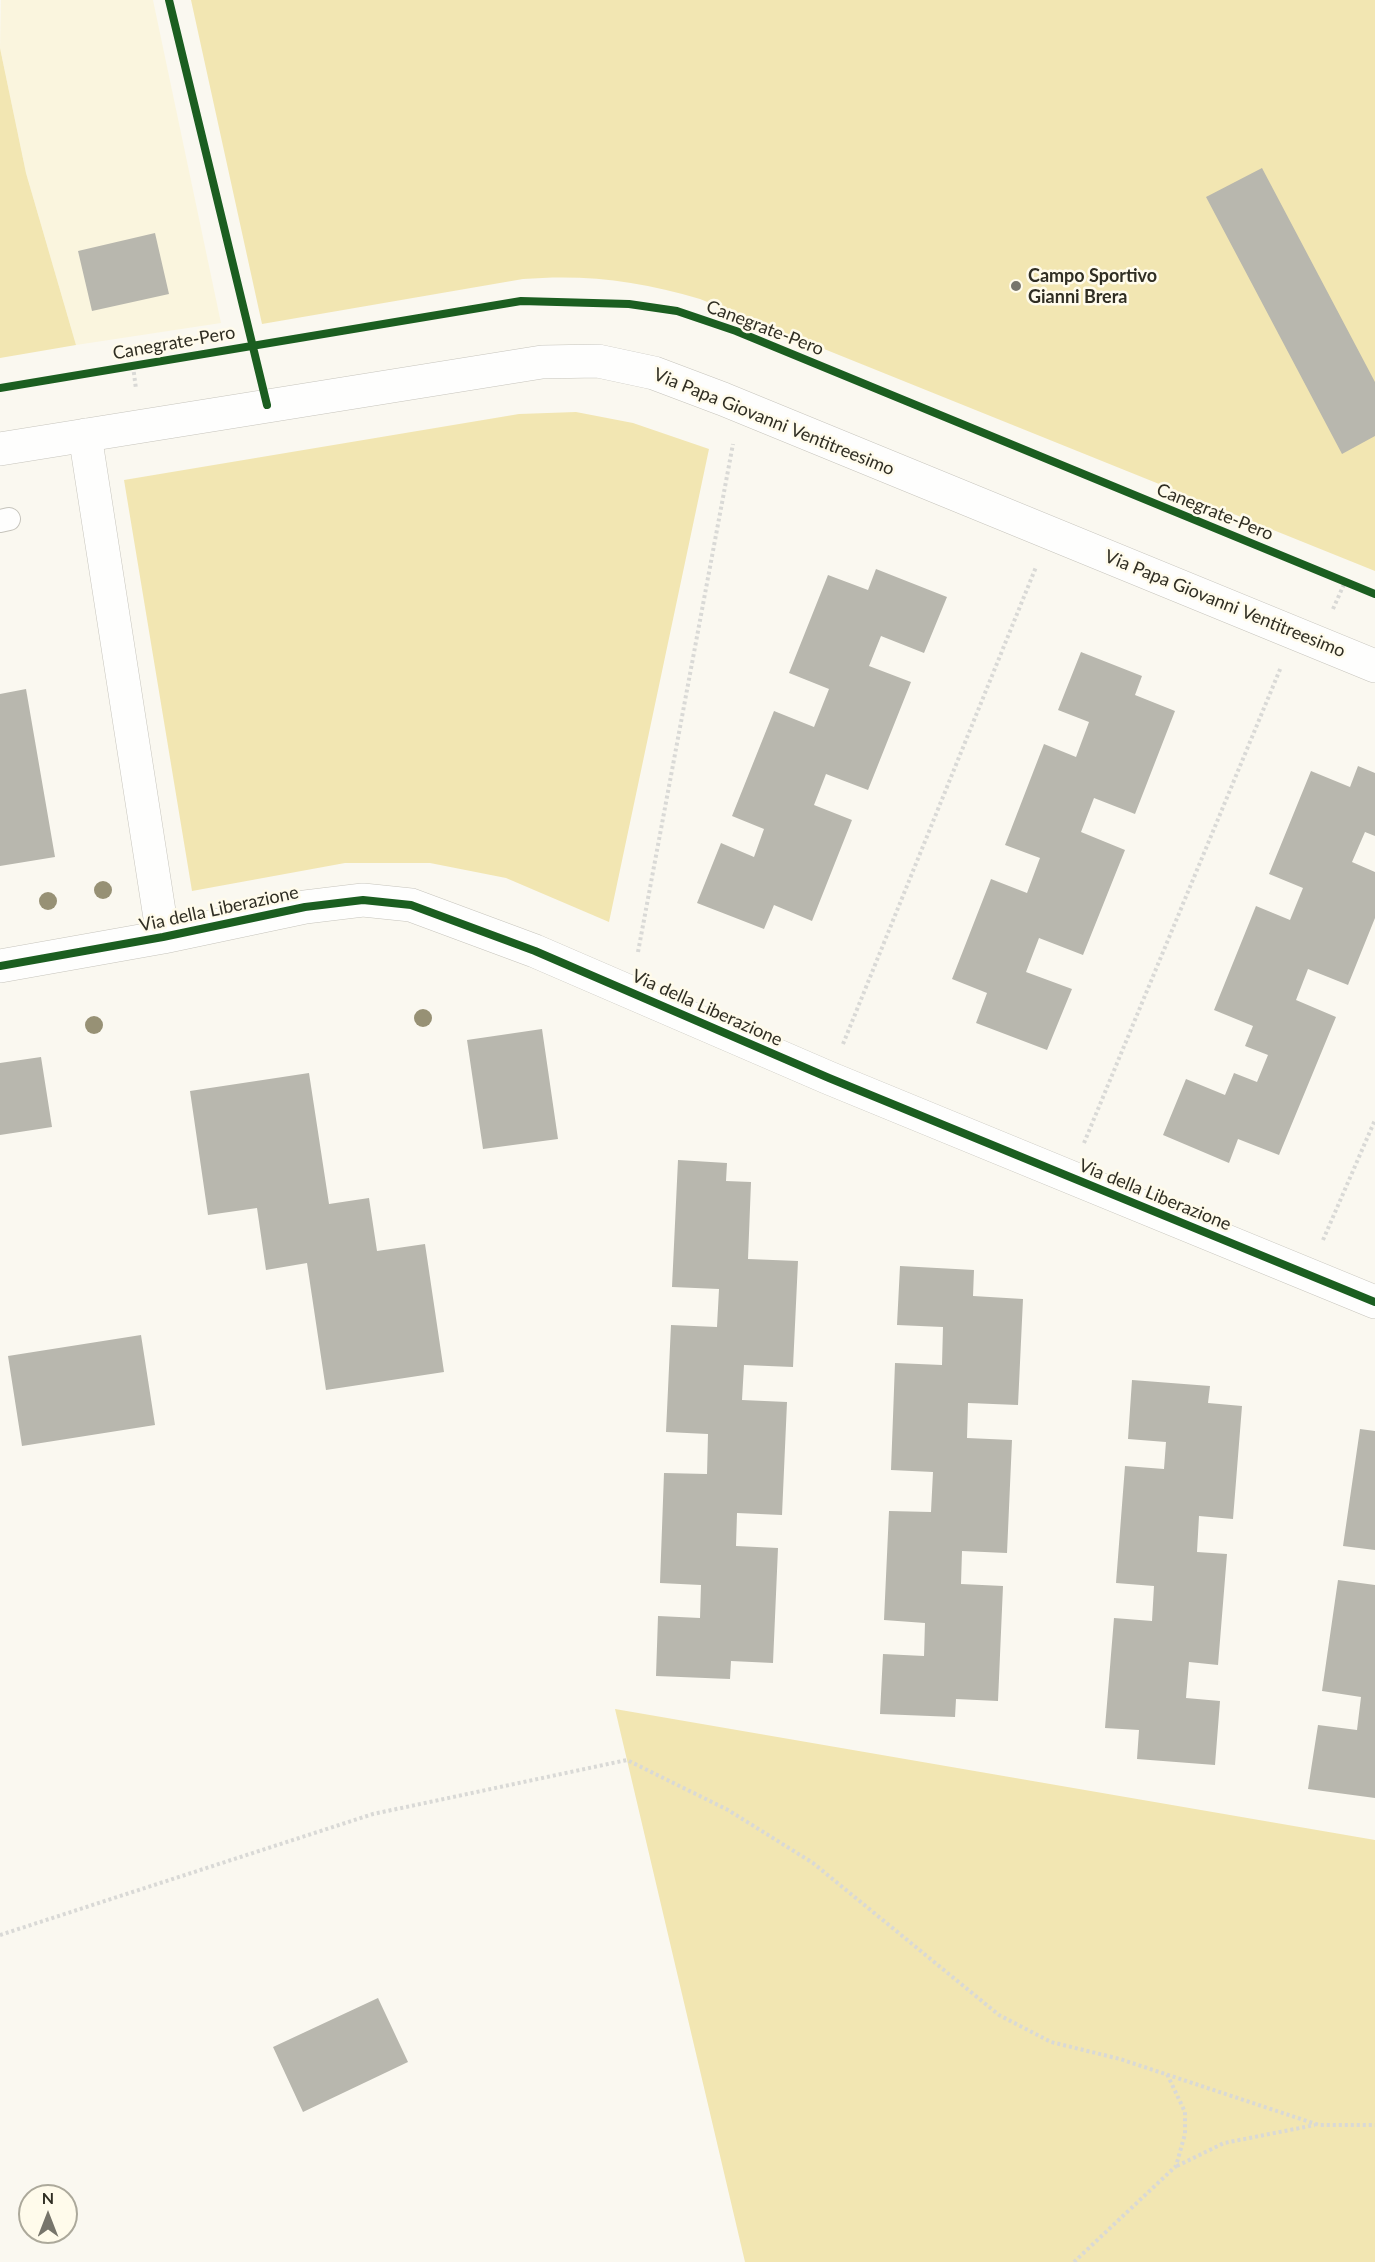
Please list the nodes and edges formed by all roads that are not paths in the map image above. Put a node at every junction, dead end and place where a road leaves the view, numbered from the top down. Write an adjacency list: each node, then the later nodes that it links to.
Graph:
1 (85, 435): 2 (street, Via Papa Giovanni Ventitreesimo); 3 (street, Via Papa Giovanni Ventitreesimo); 4 (street, Via della Liberazione)
2 (0, 449)
3 (1375, 666)
4 (163, 937): 5 (street, Via della Liberazione); 6 (street, Via della Liberazione)
5 (0, 966)
6 (1375, 1302)

